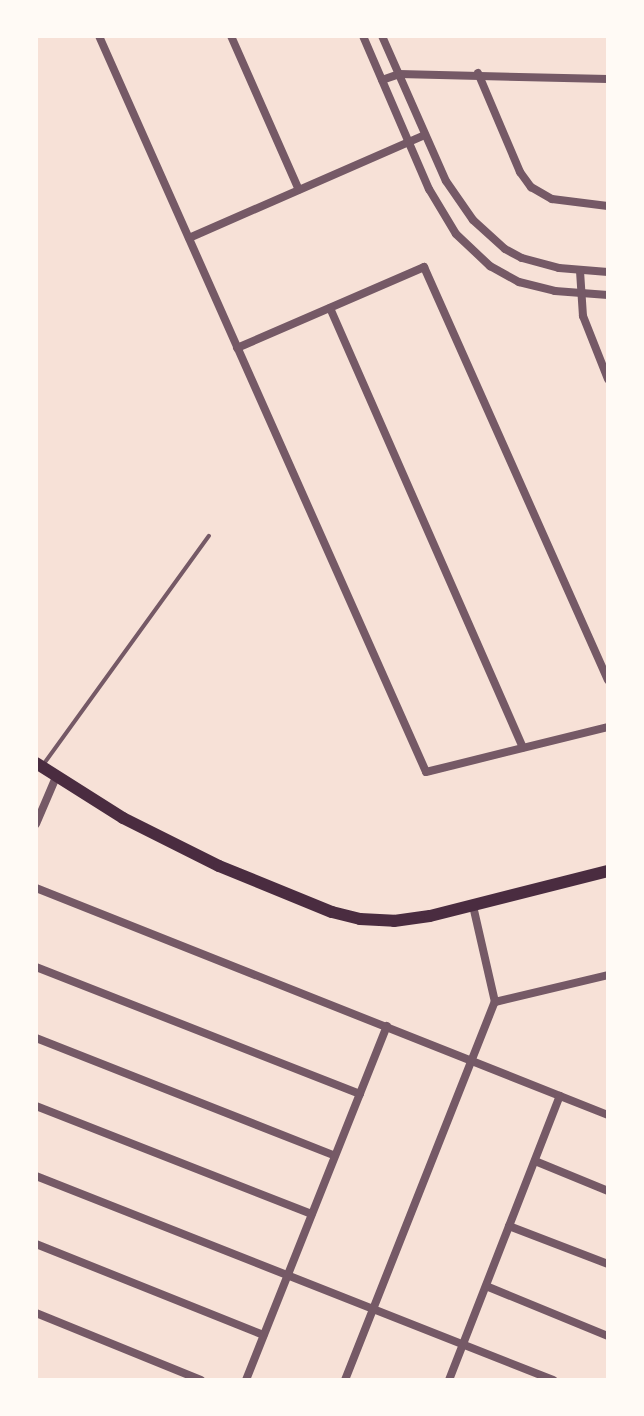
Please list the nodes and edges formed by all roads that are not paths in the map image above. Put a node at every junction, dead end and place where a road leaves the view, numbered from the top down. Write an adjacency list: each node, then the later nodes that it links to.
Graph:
1 (99, 36): 13 (street)
2 (231, 36): 11 (street)
3 (363, 36): 8 (street)
4 (382, 36): 6 (street)
5 (478, 73): 6 (street); 7 (street); 12 (street)
6 (399, 74): 8 (street); 9 (street)
7 (608, 79)
8 (382, 80): 10 (street)
9 (425, 135): 10 (street); 14 (street)
10 (409, 142): 11 (street); 16 (street)
11 (299, 190): 13 (street)
12 (608, 206)
13 (189, 238): 19 (street)
14 (580, 271): 15 (street); 16 (street)
15 (608, 272)
16 (579, 294): 17 (street); 20 (street)
17 (608, 295)
18 (330, 308): 19 (street); 22 (street); 24 (street)
19 (237, 348): 24 (street)
20 (608, 379)
21 (209, 536): 25 (lane)
22 (608, 680)
23 (608, 727): 24 (street)
24 (523, 748)
25 (39, 765): 26 (main road)
26 (56, 777): 27 (street); 30 (main road)
27 (36, 824)
28 (608, 871): 30 (main road)
29 (36, 888): 34 (street)
30 (473, 906): 33 (street)
31 (36, 967): 37 (street)
32 (608, 975): 33 (street)
33 (495, 1002): 36 (street)
34 (387, 1026): 36 (street); 37 (street)
35 (36, 1038): 41 (street)
36 (472, 1059): 38 (street); 51 (street)
37 (360, 1094): 41 (street)
38 (560, 1096): 40 (street); 42 (street)
39 (36, 1106): 45 (street)
40 (608, 1115)
41 (335, 1156): 45 (street)
42 (535, 1161): 44 (street); 46 (street)
43 (36, 1176): 49 (street)
44 (608, 1191)
45 (312, 1214): 49 (street)
46 (509, 1226): 48 (street); 50 (street)
47 (36, 1244): 53 (street)
48 (608, 1264)
49 (288, 1275): 51 (street); 53 (street)
50 (486, 1286): 54 (street); 55 (street)
51 (374, 1309): 55 (street); 58 (street)
52 (36, 1313): 56 (street)
53 (264, 1335): 57 (street)
54 (608, 1336)
55 (463, 1344): 59 (street); 60 (street)
56 (201, 1380)
57 (246, 1380)
58 (345, 1380)
59 (449, 1380)
60 (553, 1380)

